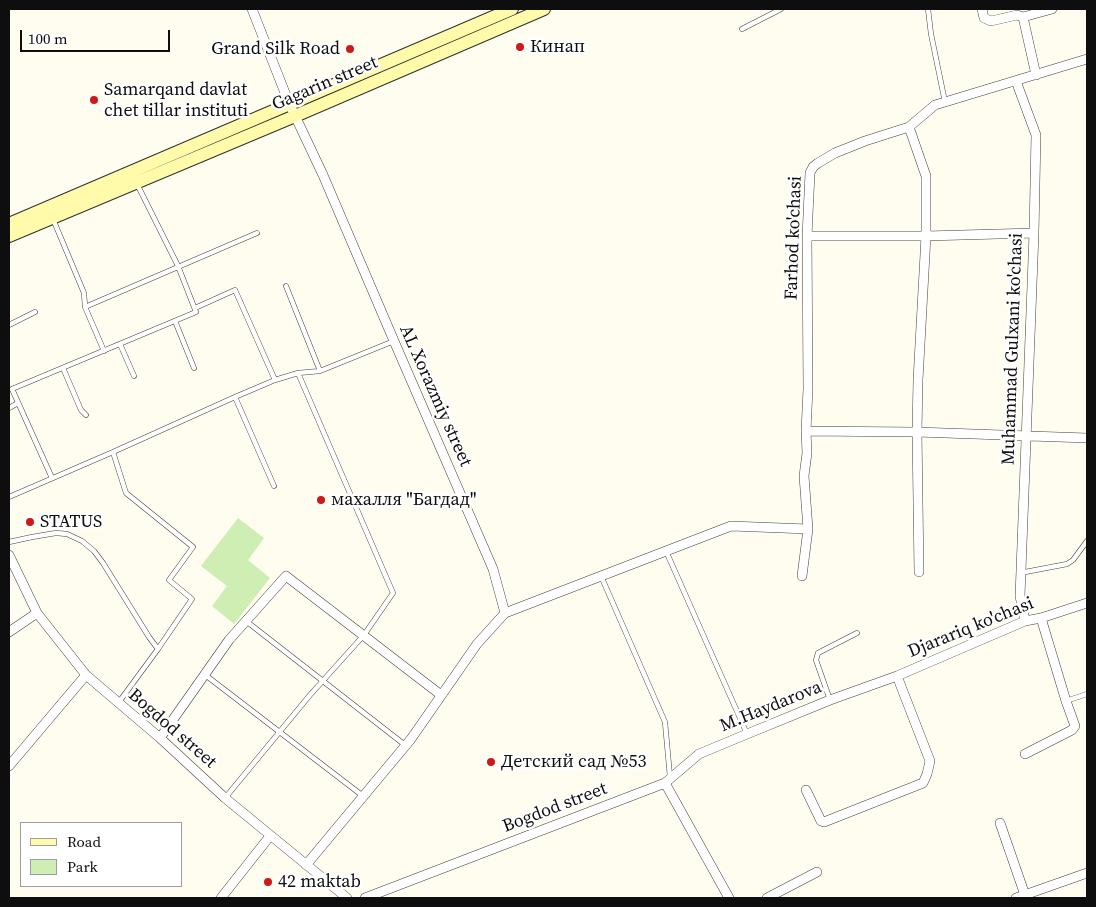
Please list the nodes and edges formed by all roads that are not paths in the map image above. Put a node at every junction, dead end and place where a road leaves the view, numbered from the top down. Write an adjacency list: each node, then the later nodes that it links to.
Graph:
1 (252, 9): 14 (street, AL Xorazmiy street)
2 (512, 9): 14 (main road, Gagarin street)
3 (544, 9): 15 (main road, Gagarin street)
4 (782, 9): 9 (lane)
5 (928, 9): 13 (lane)
6 (982, 9): 8 (street)
7 (1052, 9): 8 (street)
8 (1023, 17): 11 (street)
9 (742, 29)
10 (1087, 59): 11 (street, Farhod ko'chasi)
11 (1036, 75): 12 (street, Farhod ko'chasi)
12 (1016, 81): 13 (street, Farhod ko'chasi); 21 (street, Muhammad Gulxani ko'chasi)
13 (945, 102): 16 (street, Farhod ko'chasi)
14 (289, 103): 15 (street, AL Xorazmiy street); 19 (main road, Gagarin street)
15 (295, 116): 17 (main road, Gagarin street); 32 (street, AL Xorazmiy street)
16 (909, 127): 23 (street, Farhod ko'chasi); 24 (street)
17 (136, 183): 18 (main road, Gagarin street); 25 (lane)
18 (53, 218): 22 (main road, Gagarin street); 27 (lane)
19 (9, 224)
20 (257, 232): 25 (lane)
21 (1034, 233): 24 (street); 47 (street, Muhammad Gulxani ko'chasi)
22 (9, 236)
23 (807, 236): 24 (street); 45 (street, Farhod ko'chasi)
24 (926, 236): 46 (street)
25 (178, 266): 27 (lane); 28 (lane)
26 (286, 286): 37 (lane)
27 (86, 306): 34 (lane)
28 (195, 308): 30 (lane); 40 (lane)
29 (35, 312): 31 (lane)
30 (176, 321): 33 (lane); 36 (lane)
31 (9, 325)
32 (394, 341): 37 (lane); 64 (street, AL Xorazmiy street)
33 (120, 344): 34 (lane); 39 (lane)
34 (104, 351): 35 (lane)
35 (63, 368): 42 (lane); 44 (lane)
36 (194, 368)
37 (320, 371): 38 (lane)
38 (298, 373): 40 (lane); 70 (lane)
39 (134, 376)
40 (275, 380): 41 (lane)
41 (235, 397): 49 (lane); 51 (lane)
42 (18, 403): 43 (lane); 50 (lane)
43 (9, 408)
44 (86, 415)
45 (806, 431): 46 (street); 53 (street, Farhod ko'chasi)
46 (917, 432): 47 (street); 58 (street)
47 (1026, 436): 48 (street); 59 (street, Muhammad Gulxani ko'chasi)
48 (1087, 438)
49 (113, 452): 50 (lane); 71 (lane)
50 (52, 478): 52 (lane)
51 (274, 486)
52 (9, 497)
53 (808, 529): 56 (street); 61 (street, Farhod ko'chasi)
54 (1087, 541): 59 (lane)
55 (9, 542): 71 (lane)
56 (666, 551): 60 (street); 82 (lane)
57 (9, 555): 63 (street, Bogdod street)
58 (919, 572)
59 (1020, 573): 67 (street, Muhammad Gulxani ko'chasi)
60 (601, 576): 64 (street); 87 (lane)
61 (802, 576)
62 (1087, 603): 65 (street, Djarariq ko'chasi)
63 (37, 613): 68 (street); 73 (street, Bogdod street)
64 (505, 613): 77 (street)
65 (1041, 618): 67 (street, Djarariq ko'chasi); 79 (street)
66 (246, 621): 70 (street); 72 (street); 75 (lane)
67 (1025, 621): 74 (street, Djarariq ko'chasi)
68 (9, 632)
69 (857, 633): 78 (lane)
70 (364, 635): 75 (lane); 77 (street)
71 (158, 649): 80 (lane)
72 (204, 674): 81 (lane); 83 (street)
73 (86, 675): 80 (street, Bogdod street); 86 (street)
74 (897, 676): 78 (street, M.Haydarova); 88 (street)
75 (323, 680): 81 (lane); 84 (lane)
76 (1087, 694): 79 (lane)
77 (441, 695): 84 (street)
78 (830, 700): 82 (street, M.Haydarova)
79 (1066, 701): 85 (street)
80 (118, 703): 83 (street, Bogdod street)
81 (279, 732): 89 (lane); 90 (lane)
82 (746, 734): 87 (street, M.Haydarova)
83 (160, 738): 90 (street, Bogdod street)
84 (405, 745): 89 (street)
85 (1025, 754)
86 (9, 766)
87 (668, 781): 99 (street, Bogdod street); 100 (street)
88 (806, 790)
89 (363, 796): 93 (street)
90 (225, 798): 92 (street, Bogdod street)
91 (1000, 823): 96 (street)
92 (270, 836): 93 (street, Bogdod street); 97 (street)
93 (306, 865): 98 (street, Bogdod street)
94 (817, 872): 101 (street)
95 (1087, 873): 96 (street)
96 (1025, 897): 102 (street)
97 (221, 898)
98 (347, 898)
99 (364, 898)
100 (730, 898)
101 (767, 898)
102 (1016, 898)

